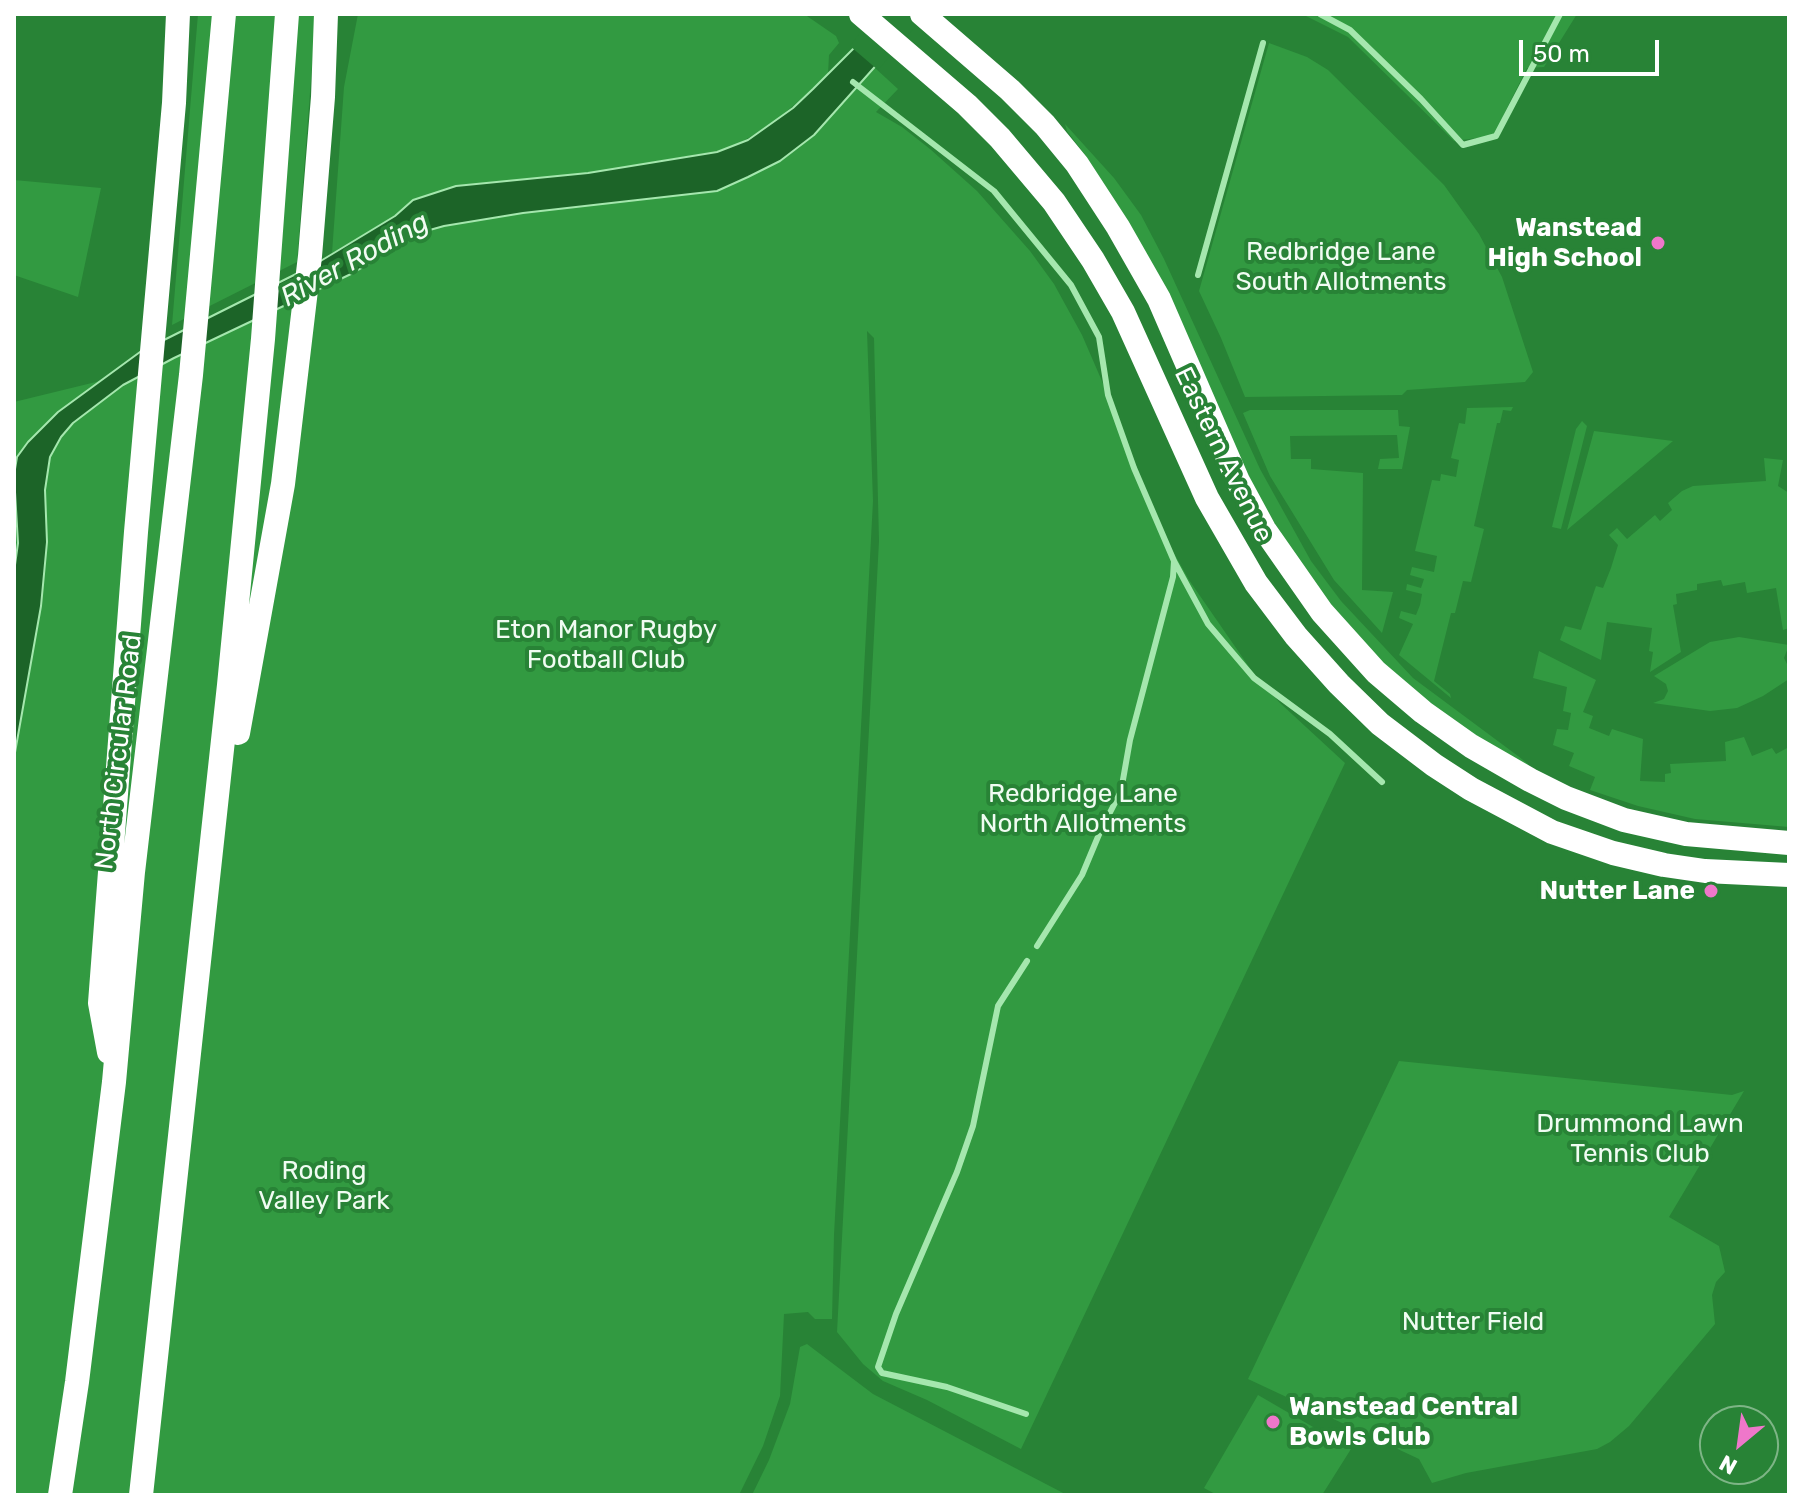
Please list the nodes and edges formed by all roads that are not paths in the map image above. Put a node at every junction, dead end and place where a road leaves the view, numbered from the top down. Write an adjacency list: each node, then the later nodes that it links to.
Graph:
1 (178, 14): 12 (highway)
2 (224, 14): 12 (highway, North Circular Road)
3 (287, 14): 11 (highway)
4 (326, 14): 8 (highway)
5 (338, 14): 8 (highway)
6 (862, 16): 10 (highway, Eastern Avenue)
7 (928, 19): 9 (highway, Eastern Avenue)
8 (323, 97): 11 (highway)
9 (1789, 843)
10 (1785, 876)
11 (209, 879): 14 (highway)
12 (114, 1082): 13 (highway, North Circular Road)
13 (60, 1495)
14 (141, 1495)

